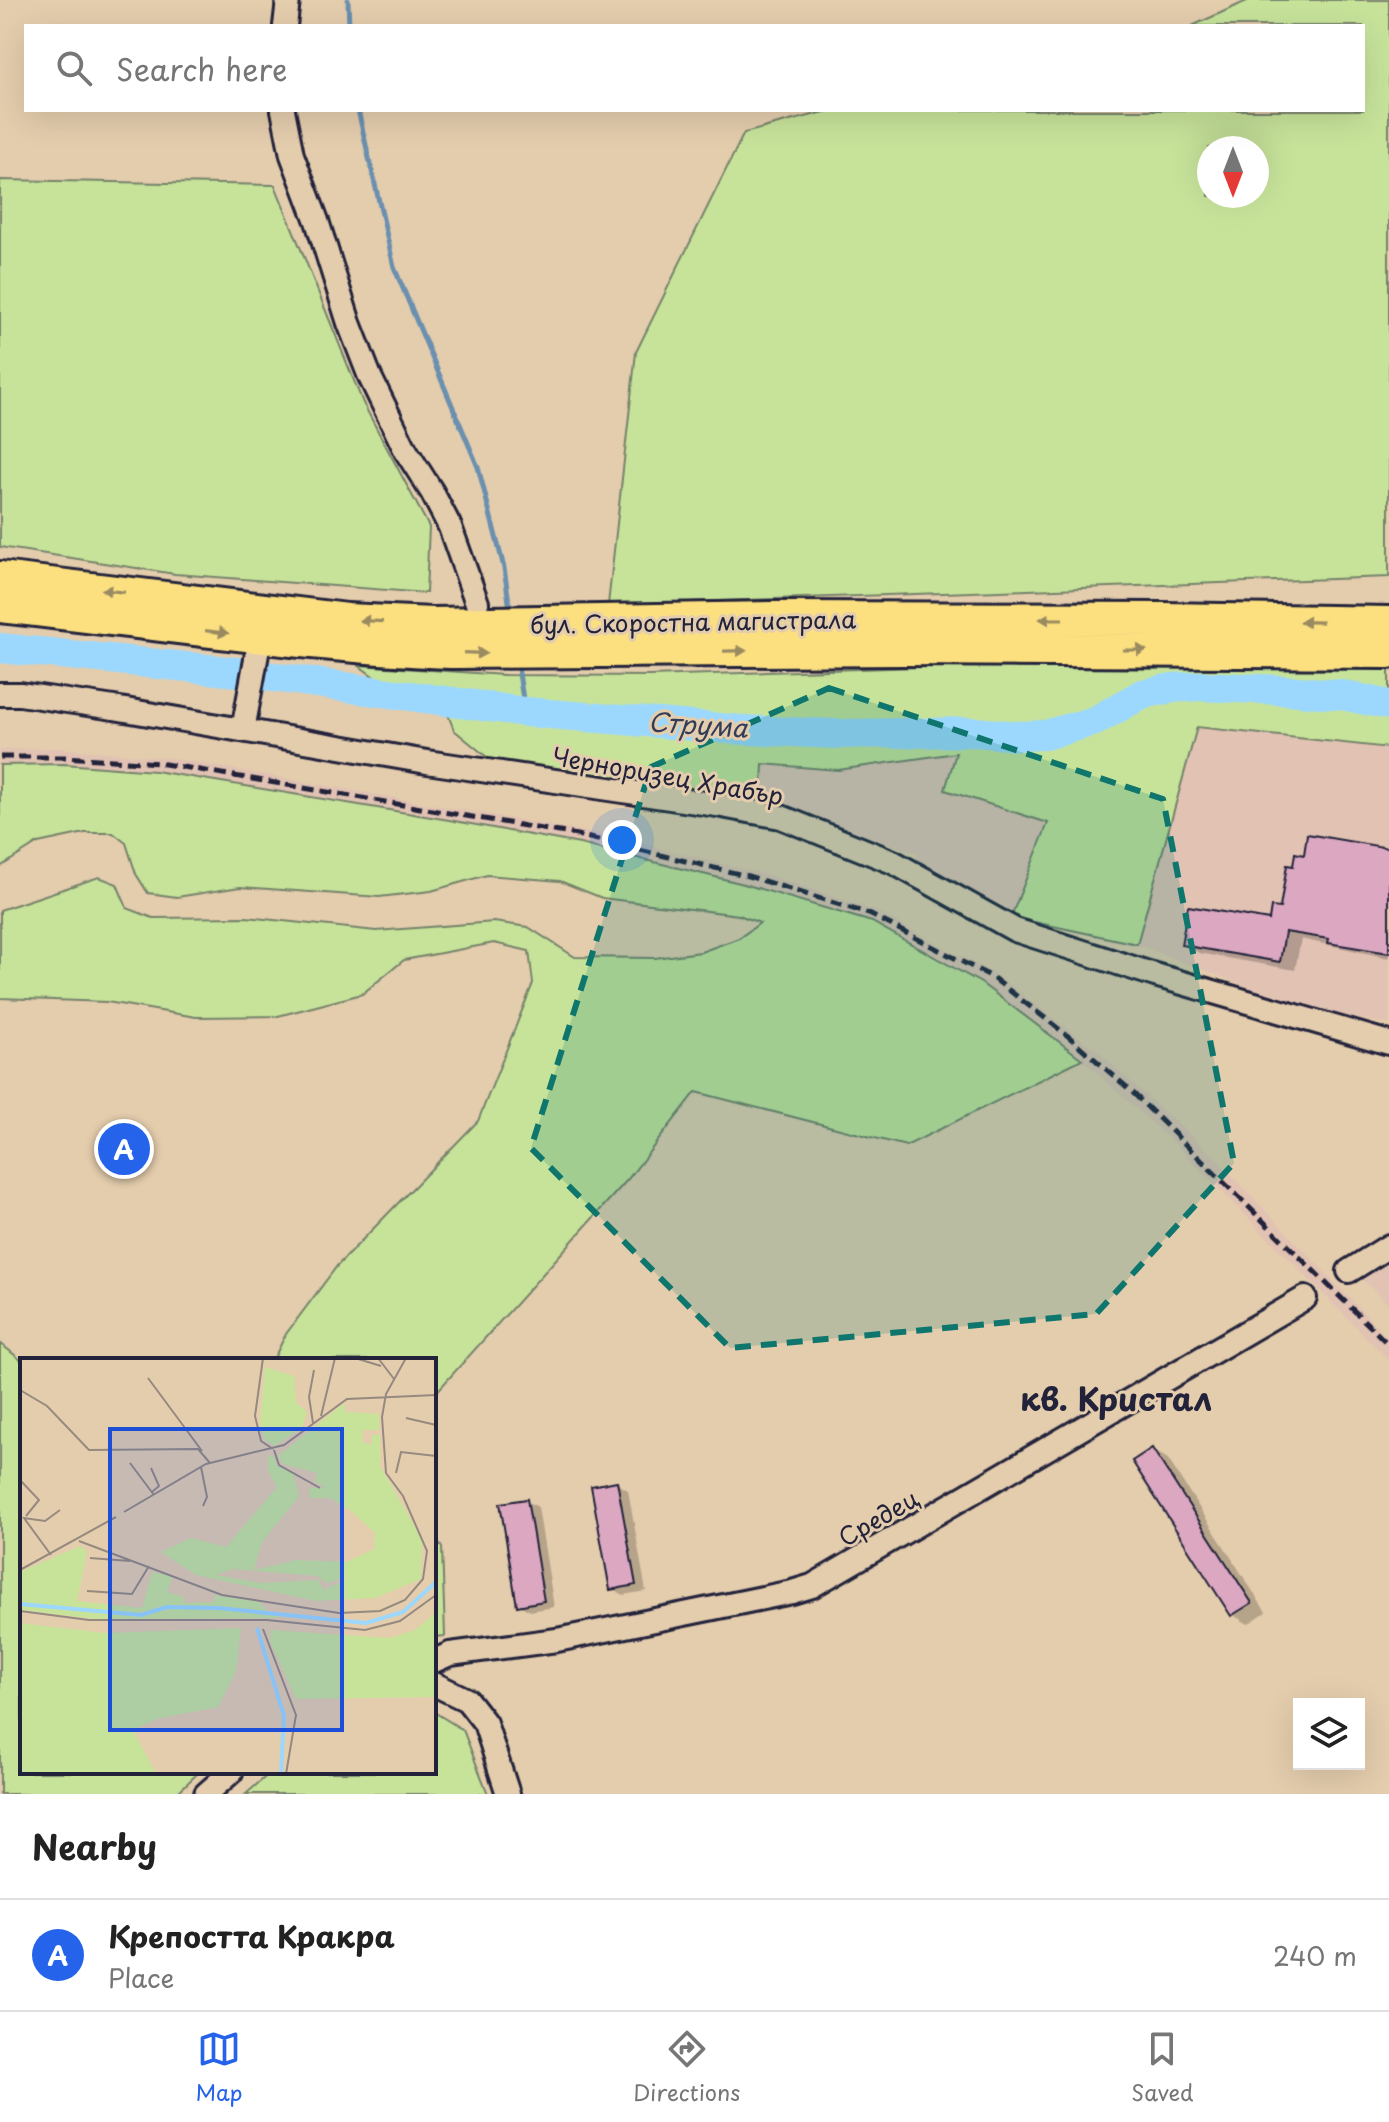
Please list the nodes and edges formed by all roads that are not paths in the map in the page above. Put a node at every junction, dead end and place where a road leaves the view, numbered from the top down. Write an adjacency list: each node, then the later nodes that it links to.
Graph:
1 (288, 0): 2 (street)
2 (285, 24)
3 (283, 112): 5 (street)
4 (0, 578): 9 (highway, бул. Скоростна магистрала, one-way to 4)
5 (477, 603): 7 (highway); 9 (highway)
6 (0, 606): 10 (highway, бул. Скоростна магистрала, one-way to 10)
7 (628, 622): 8 (highway, бул. Скоростна магистрала, one-way to 7); 9 (highway, бул. Скоростна магистрала)
8 (1389, 623)
9 (432, 624)
10 (260, 644): 11 (highway, бул. Скоростна магистрала, one-way to 11); 13 (street)
11 (1389, 652)
12 (0, 694): 13 (street, Черноризец Храбър)
13 (245, 722): 14 (street, Черноризец Храбър)
14 (1389, 1043)
15 (1389, 1246): 16 (street)
16 (1349, 1271)
17 (1305, 1298): 18 (street, Средец)
18 (436, 1660)
19 (436, 1685): 22 (street)
20 (229, 1774): 21 (street)
21 (206, 1794)
22 (508, 1794)

